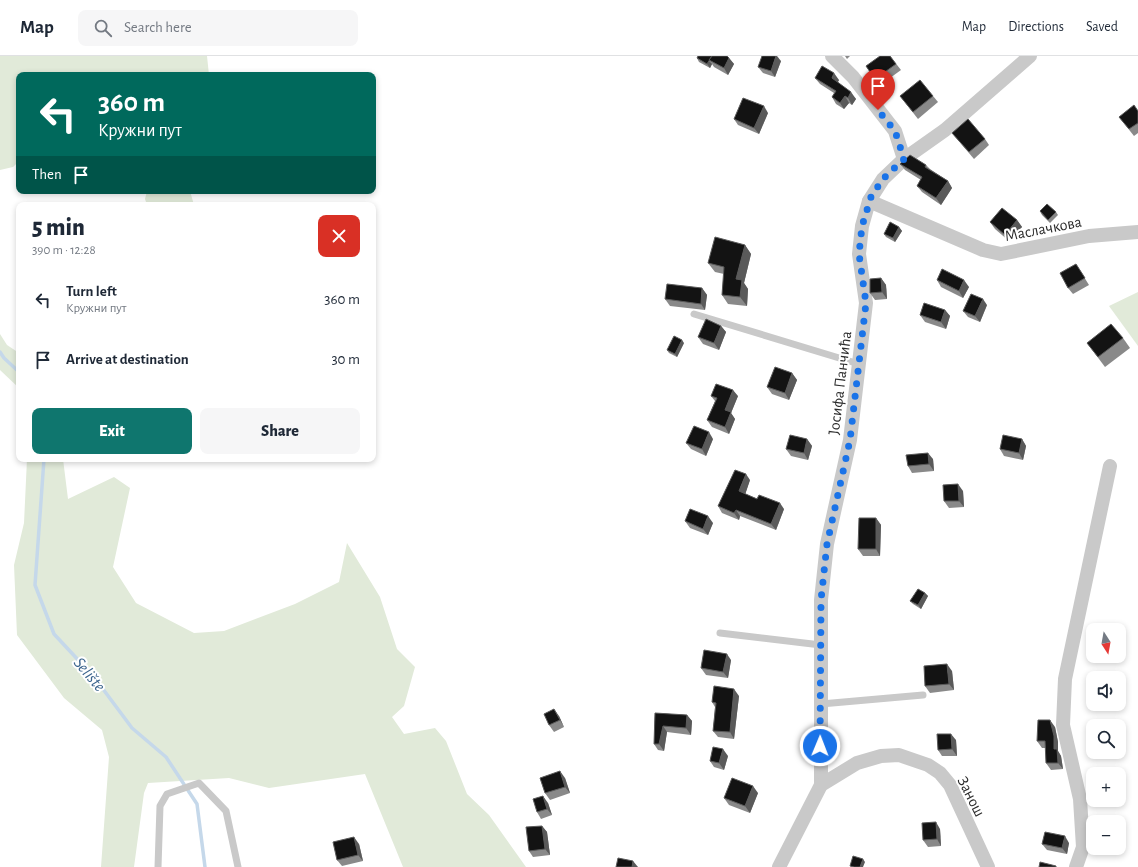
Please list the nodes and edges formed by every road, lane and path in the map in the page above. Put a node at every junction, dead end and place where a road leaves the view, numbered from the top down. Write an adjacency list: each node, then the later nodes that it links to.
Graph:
1 (832, 56): 3 (street)
2 (1030, 56): 3 (street, Јосифа Панчића)
3 (904, 159): 4 (street, Јосифа Панчића)
4 (869, 201): 5 (street, Маслачкова); 7 (street, Јосифа Панчића)
5 (1138, 232)
6 (694, 314): 7 (lane)
7 (859, 364): 10 (street, Јосифа Панчића)
8 (1110, 466): 18 (street)
9 (720, 633): 10 (lane)
10 (821, 645): 12 (street, Јосифа Панчића)
11 (923, 695): 12 (lane)
12 (820, 704): 13 (street, Јосифа Панчића)
13 (821, 785): 16 (street); 17 (street, Занош)
14 (158, 867): 15 (lane)
15 (238, 867)
16 (778, 867)
17 (988, 867)
18 (1076, 867)

